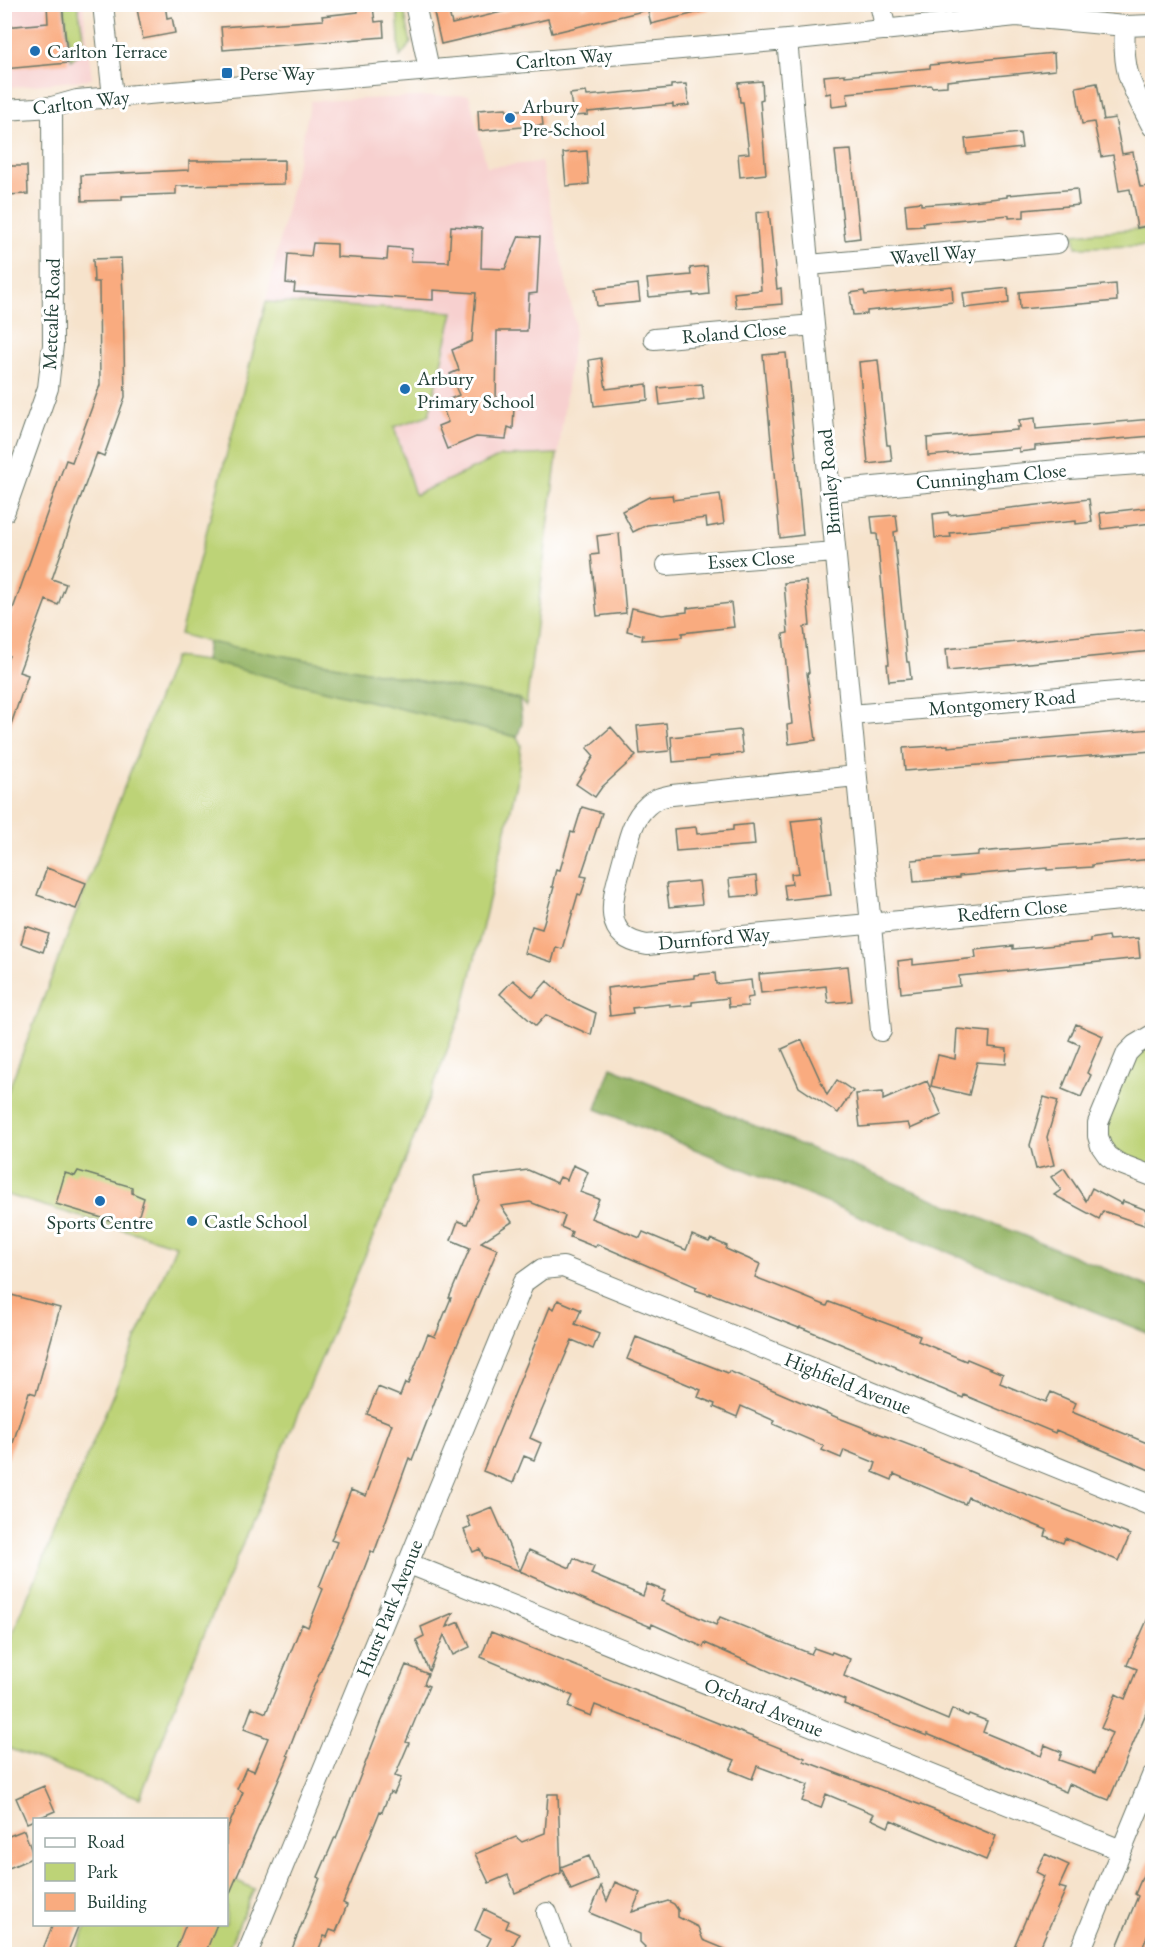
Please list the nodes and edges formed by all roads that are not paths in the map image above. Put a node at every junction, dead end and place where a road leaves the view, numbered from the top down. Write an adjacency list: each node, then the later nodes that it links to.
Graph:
1 (103, 4): 9 (street)
2 (415, 4): 8 (street)
3 (880, 4): 6 (street)
4 (1152, 25): 5 (street, Carlton Way)
5 (1125, 26): 6 (street, Carlton Way); 12 (street)
6 (886, 30): 7 (street, Carlton Way)
7 (787, 40): 8 (street, Carlton Way); 14 (street, Brimley Road)
8 (429, 69): 9 (street, Carlton Way)
9 (113, 97): 10 (street, Carlton Way)
10 (52, 107): 11 (street, Carlton Way); 19 (street, Metcalfe Road)
11 (4, 110)
12 (1152, 126)
13 (1058, 243): 14 (street, Wavell Way)
14 (809, 265): 15 (street, Brimley Road)
15 (814, 325): 16 (street, Roland Close); 18 (street, Brimley Road)
16 (654, 339)
17 (1152, 463): 18 (street, Cunningham Close)
18 (830, 491): 20 (street, Brimley Road)
19 (4, 513)
20 (835, 552): 21 (street, Essex Close); 23 (street, Brimley Road)
21 (667, 565)
22 (1152, 689): 23 (street, Montgomery Road)
23 (851, 715): 24 (street, Brimley Road)
24 (856, 776): 26 (street, Brimley Road); 26 (street, Durnford Way)
25 (1152, 897): 26 (street, Redfern Close)
26 (871, 923): 27 (street, Brimley Road)
27 (881, 1031)
28 (1152, 1035): 29 (street)
29 (1152, 1176)
30 (542, 1269): 31 (street, Highfield Avenue); 32 (street, Hurst Park Avenue)
31 (1152, 1506)
32 (407, 1563): 34 (street, Orchard Avenue); 36 (street, Hurst Park Avenue)
33 (1152, 1776): 34 (street)
34 (1121, 1850): 38 (street)
35 (547, 1913): 37 (street)
36 (247, 1954)
37 (562, 1954)
38 (1079, 1954)

